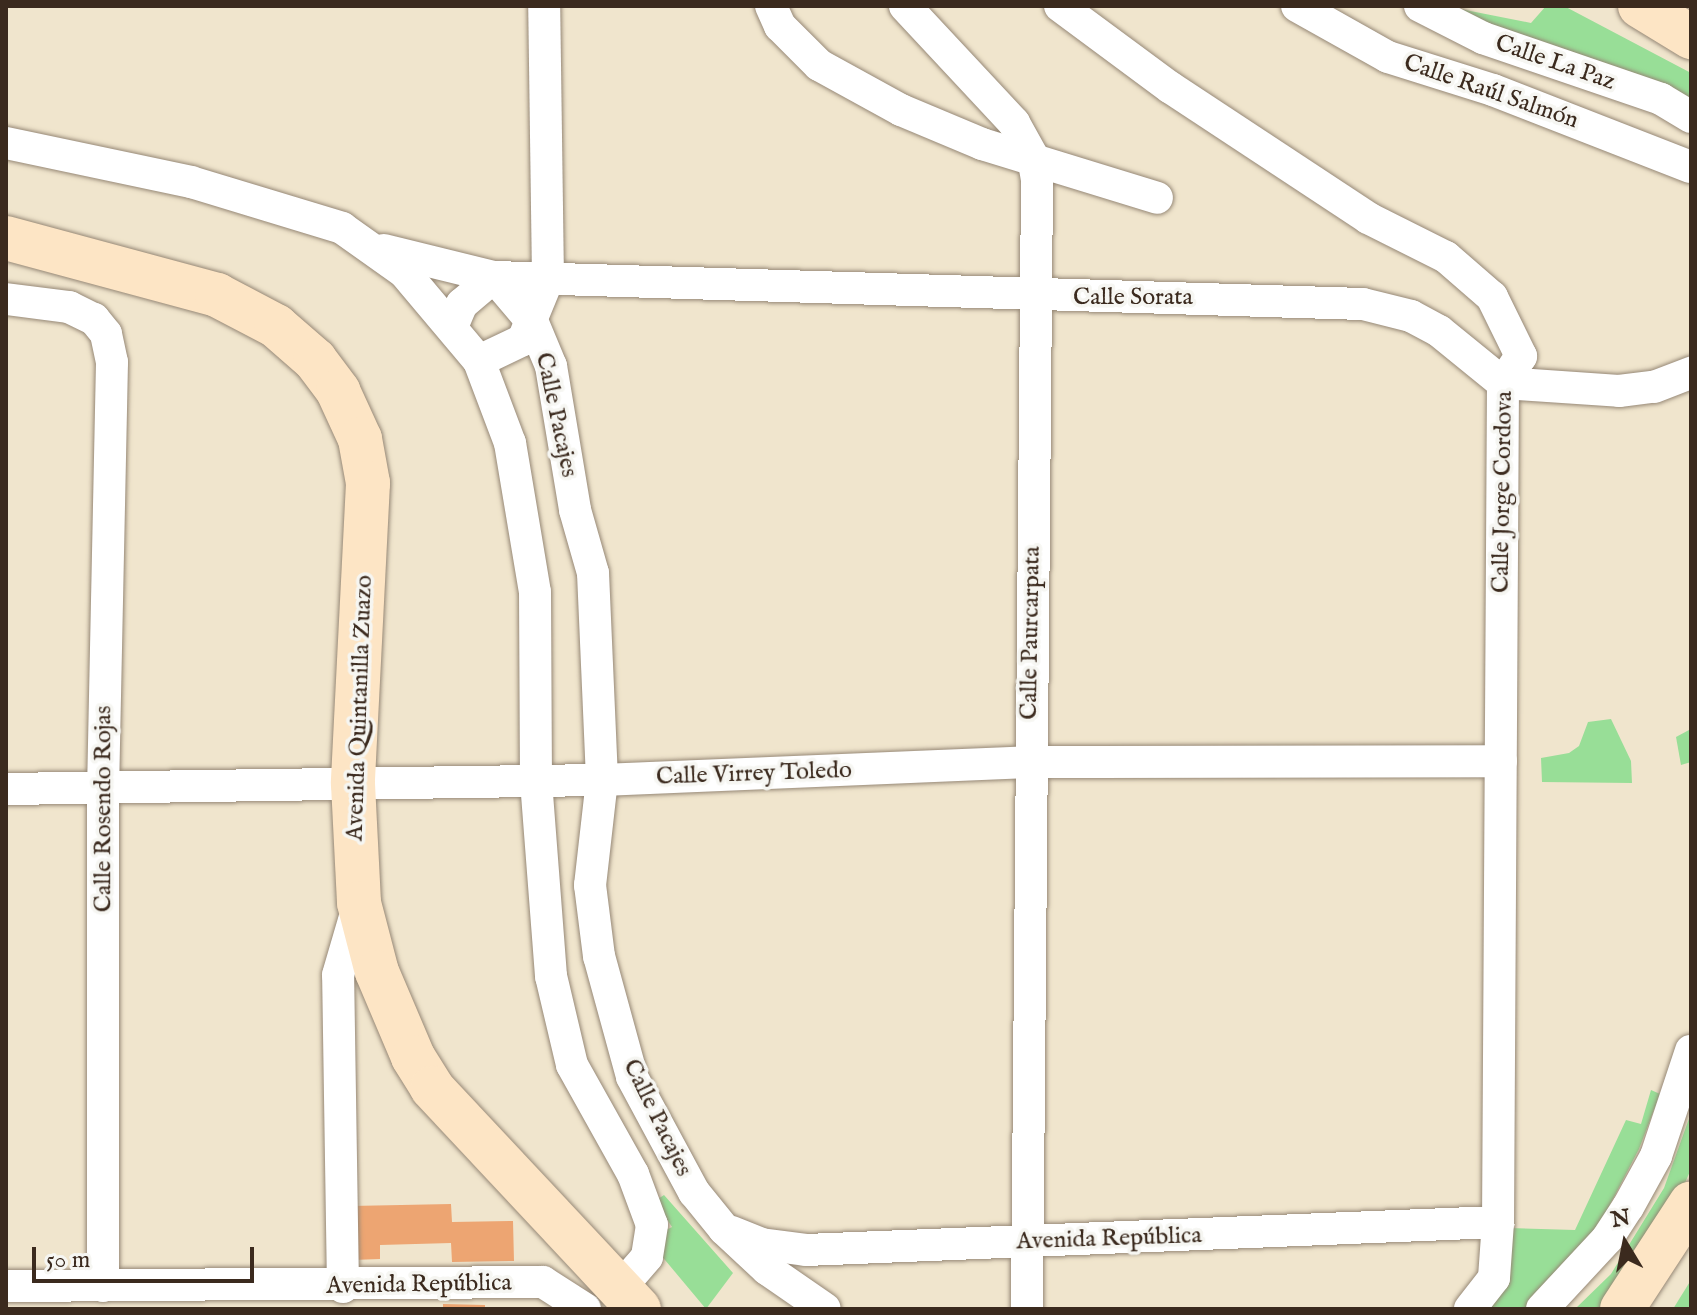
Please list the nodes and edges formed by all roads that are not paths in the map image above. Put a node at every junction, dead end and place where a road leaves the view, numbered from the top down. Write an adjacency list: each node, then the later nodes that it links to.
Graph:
1 (544, 6): 17 (street)
2 (771, 6): 11 (street)
3 (905, 6): 11 (street, Calle Paurcarpata)
4 (1060, 6): 24 (street, Calle Jorge Cordova)
5 (1297, 6): 12 (street, Calle Raúl Salmón)
6 (1420, 6): 9 (street, Calle La Paz)
7 (1640, 6): 8 (street)
8 (1691, 37)
9 (1691, 117)
10 (6, 143): 15 (street)
11 (1033, 157): 13 (street); 18 (street, Calle Paurcarpata)
12 (1691, 167)
13 (1157, 198)
14 (6, 238): 30 (street, Avenida Quintanilla Zuazo)
15 (370, 246): 16 (street); 21 (street, Calle Pacajes)
16 (494, 277): 17 (street, Calle Sorata); 20 (street, Calle Pacajes); 21 (street)
17 (548, 279): 18 (street, Calle Sorata); 20 (street)
18 (1035, 297): 24 (street, Calle Sorata); 26 (street, Calle Paurcarpata)
19 (6, 299): 29 (street, Calle Rosendo Rojas)
20 (533, 323): 22 (street); 27 (street, Calle Pacajes)
21 (452, 327): 22 (street, Calle Pacajes)
22 (479, 361): 28 (street, Calle Pacajes)
23 (1691, 373): 24 (street)
24 (1503, 383): 25 (street, Calle Jorge Cordova)
25 (1501, 761): 26 (street, Calle Virrey Toledo); 37 (street, Calle Jorge Cordova)
26 (1029, 762): 27 (street, Calle Virrey Toledo); 39 (street, Calle Paurcarpata)
27 (602, 780): 28 (street, Calle Virrey Toledo); 34 (street, Calle Pacajes)
28 (536, 781): 30 (street, Calle Virrey Toledo); 35 (street, Calle Pacajes)
29 (103, 784): 30 (street, Calle Virrey Toledo); 31 (street, Calle Virrey Toledo); 41 (street, Calle Rosendo Rojas)
30 (353, 784): 32 (street, Avenida Quintanilla Zuazo)
31 (6, 789)
32 (359, 903): 42 (street); 44 (street, Avenida Quintanilla Zuazo)
33 (1691, 1051): 48 (street)
34 (632, 1077): 35 (street); 38 (street, Calle Pacajes)
35 (590, 1101): 44 (street, Calle Pacajes)
36 (1691, 1203): 49 (street)
37 (1498, 1222): 39 (street, Avenida República); 47 (street, Calle Jorge Cordova)
38 (724, 1229): 39 (street, Avenida República); 45 (street, Calle Pacajes)
39 (1030, 1242): 46 (street, Calle Paurcarpata)
40 (6, 1286): 41 (street, Avenida República)
41 (103, 1286): 43 (street, Avenida República)
42 (343, 1287): 43 (street, Avenida República); 44 (street, Avenida República)
43 (262, 1298)
44 (615, 1302)
45 (825, 1309)
46 (1027, 1309)
47 (1470, 1309)
48 (1542, 1309)
49 (1622, 1309)

